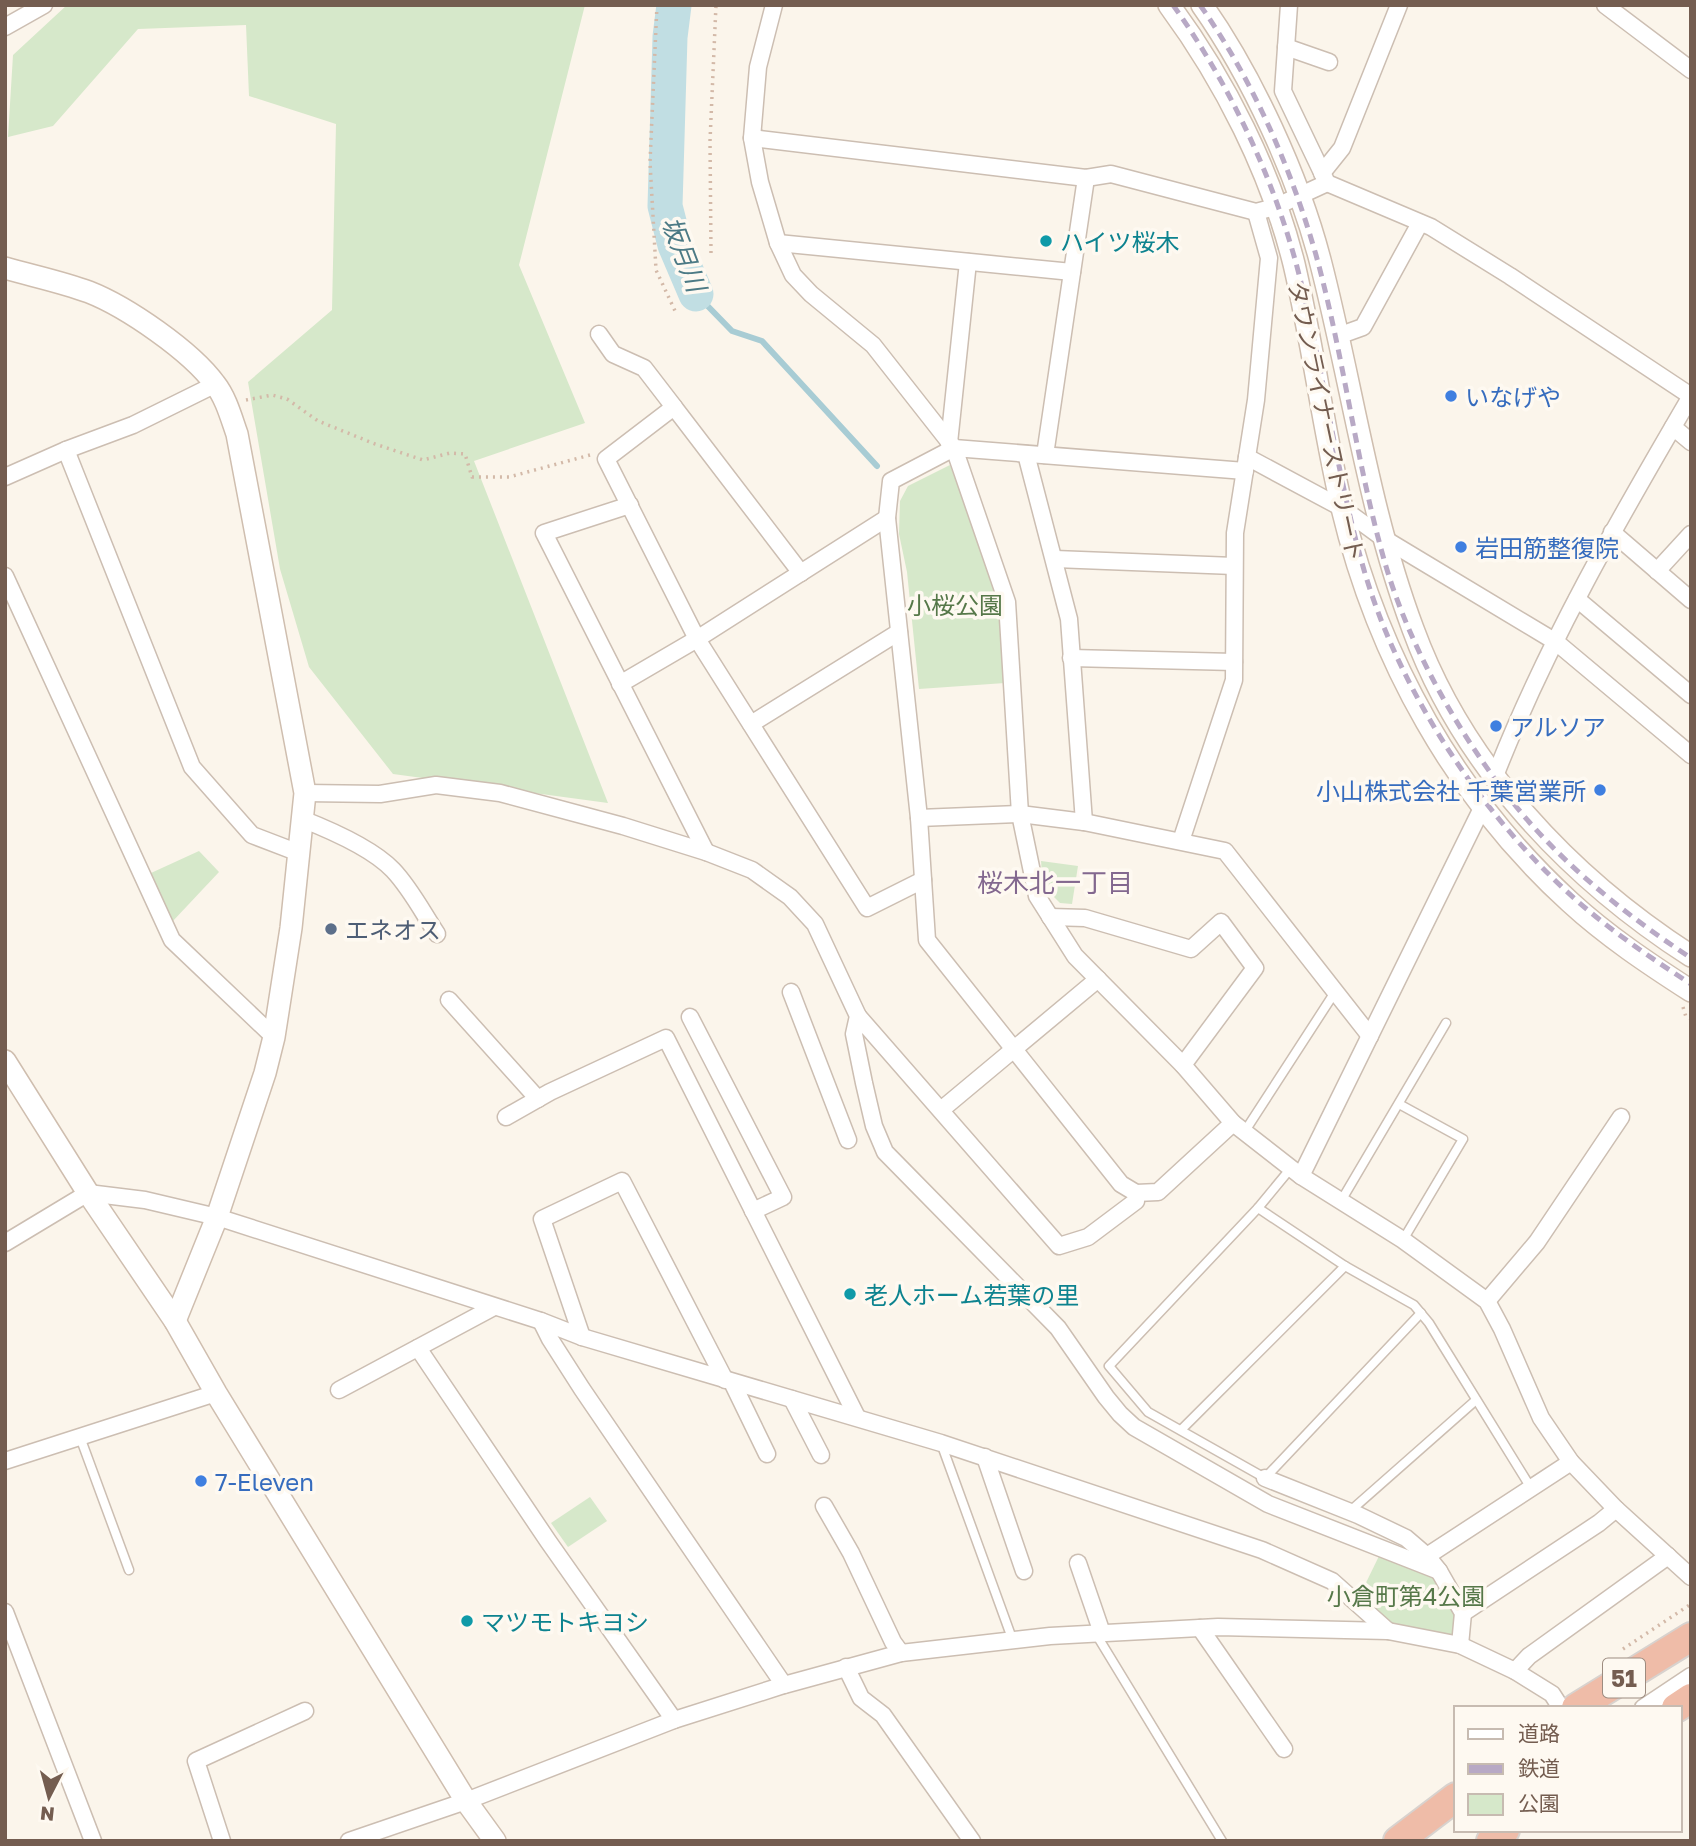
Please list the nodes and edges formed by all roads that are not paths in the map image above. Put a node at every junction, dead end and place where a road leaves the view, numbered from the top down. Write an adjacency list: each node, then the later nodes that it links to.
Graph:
1 (44, 5): 8 (street)
2 (774, 5): 12 (street)
3 (1169, 5): 16 (street, タウンライナーストリート)
4 (1202, 5): 15 (street, タウンライナーストリート)
5 (1289, 5): 9 (street)
6 (1399, 5): 14 (street)
7 (1605, 5): 11 (street)
8 (5, 27)
9 (1286, 47): 10 (street); 14 (street)
10 (1329, 62)
11 (1691, 70)
12 (752, 138): 13 (street); 18 (street)
13 (1086, 178): 16 (street); 21 (street)
14 (1325, 178): 15 (street); 17 (street)
15 (1298, 196): 16 (street); 23 (street, タウンライナーストリート)
16 (1265, 210): 33 (street); 36 (street, タウンライナーストリート)
17 (1420, 223): 23 (street); 25 (street)
18 (778, 243): 19 (street); 29 (street)
19 (968, 262): 21 (street); 29 (street)
20 (5, 268): 24 (street)
21 (1072, 272): 32 (street)
22 (598, 334): 26 (street)
23 (1338, 337): 40 (street, タウンライナーストリート)
24 (221, 394): 30 (street); 58 (street)
25 (1691, 396): 27 (street)
26 (674, 407): 35 (street); 44 (street)
27 (1672, 427): 28 (street); 38 (street)
28 (1691, 442)
29 (952, 445): 31 (street); 37 (street); 60 (street)
30 (66, 450): 34 (street); 66 (street)
31 (1026, 454): 32 (street); 41 (street)
32 (1045, 456): 33 (street)
33 (1246, 464): 36 (street); 42 (street)
34 (5, 477)
35 (630, 505): 49 (street); 53 (street)
36 (1342, 508): 40 (street); 59 (street, タウンライナーストリート)
37 (887, 518): 44 (street); 48 (street)
38 (1612, 532): 43 (street); 46 (street)
39 (1691, 534): 43 (street)
40 (1383, 538): 50 (street); 57 (street, タウンライナーストリート)
41 (1055, 559): 42 (street); 51 (street)
42 (1234, 566): 52 (street)
43 (1657, 571): 47 (street)
44 (801, 573): 49 (street)
45 (5, 576): 80 (street)
46 (1577, 600): 50 (street); 54 (street)
47 (1691, 600)
48 (899, 632): 55 (street); 61 (street)
49 (697, 639): 53 (street); 55 (street)
50 (1556, 642): 56 (street); 57 (street)
51 (1071, 658): 52 (street); 63 (street)
52 (1234, 662): 64 (street)
53 (620, 684): 65 (street)
54 (1691, 695)
55 (751, 724): 67 (street)
56 (1691, 755)
57 (1495, 776): 70 (street, タウンライナーストリート)
58 (305, 793): 62 (street); 65 (street)
59 (1483, 806): 72 (street, タウンライナーストリート); 79 (street)
60 (1020, 814): 61 (street); 63 (street); 68 (street)
61 (919, 818): 67 (street)
62 (302, 819): 66 (street); 69 (street)
63 (1084, 822): 64 (street)
64 (1181, 841): 74 (street)
65 (706, 852): 76 (street)
66 (299, 853): 80 (street)
67 (923, 880): 81 (street)
68 (1050, 917): 71 (street); 83 (street)
69 (437, 934)
70 (1691, 956)
71 (1098, 979): 81 (street); 83 (street)
72 (1691, 991)
73 (791, 992): 90 (street)
74 (1335, 992): 79 (street); 89 (lane)
75 (449, 1000): 84 (street)
76 (858, 1016): 86 (street); 132 (street)
77 (691, 1017): 96 (street)
78 (1446, 1023): 85 (lane)
79 (1370, 1036): 91 (street)
80 (274, 1037): 97 (street)
81 (1014, 1049): 86 (street); 93 (street)
82 (5, 1061): 92 (street)
83 (1183, 1065): 89 (street)
84 (538, 1099): 87 (street); 96 (street)
85 (1399, 1104): 94 (lane); 98 (lane)
86 (941, 1110): 93 (street)
87 (506, 1117)
88 (1621, 1117): 101 (street)
89 (1239, 1127): 91 (street); 93 (street)
90 (848, 1140)
91 (1296, 1172): 94 (street); 95 (lane)
92 (88, 1193): 97 (street); 99 (street); 104 (street)
93 (1136, 1194)
94 (1341, 1201): 98 (street)
95 (1258, 1209): 100 (lane); 114 (lane)
96 (753, 1211): 113 (street)
97 (217, 1217): 102 (street); 104 (street)
98 (1403, 1240): 101 (street)
99 (5, 1243)
100 (1345, 1266): 103 (lane); 114 (lane)
101 (1487, 1301): 121 (street)
102 (494, 1307): 105 (street); 107 (street)
103 (1421, 1313): 112 (lane); 122 (lane)
104 (175, 1321): 110 (street)
105 (541, 1321): 106 (street); 146 (street)
106 (582, 1337): 108 (street); 108 (street)
107 (418, 1348): 109 (street); 151 (street)
108 (728, 1381): 111 (street); 117 (street)
109 (340, 1390)
110 (216, 1393): 115 (street); 154 (street)
111 (792, 1399): 113 (street); 118 (street)
112 (1476, 1400): 123 (lane); 126 (lane)
113 (856, 1417): 116 (street)
114 (1181, 1430): 122 (lane)
115 (80, 1437): 120 (street); 130 (lane)
116 (941, 1443): 119 (street); 140 (lane)
117 (767, 1454)
118 (821, 1455)
119 (985, 1457): 131 (street); 137 (street)
120 (5, 1461)
121 (1571, 1462): 123 (street); 125 (street)
122 (1265, 1478): 126 (street)
123 (1531, 1488): 127 (street)
124 (824, 1506): 142 (street)
125 (1616, 1509): 128 (street); 135 (street)
126 (1349, 1512): 127 (street)
127 (1427, 1556): 132 (street)
128 (1668, 1556): 133 (street); 144 (street)
129 (1078, 1563): 138 (street)
130 (129, 1570)
131 (1024, 1571)
132 (1439, 1572): 135 (street)
133 (1691, 1577)
134 (5, 1612): 155 (street)
135 (1463, 1613): 141 (street)
136 (1200, 1628): 137 (street); 138 (street); 152 (street)
137 (1388, 1631): 141 (street)
138 (1099, 1633): 140 (street); 160 (lane)
139 (1691, 1637): 148 (highway, 51)
140 (1013, 1642): 142 (street)
141 (1460, 1645): 144 (street)
142 (901, 1653): 143 (street)
143 (846, 1667): 146 (street); 159 (street)
144 (1515, 1671): 147 (street)
145 (1691, 1676): 149 (street)
146 (784, 1685): 151 (street)
147 (1560, 1706)
148 (1579, 1706)
149 (1646, 1706)
150 (305, 1711): 156 (street)
151 (674, 1720): 154 (street)
152 (1284, 1749)
153 (1454, 1799): 161 (highway)
154 (466, 1801): 157 (street); 158 (street)
155 (93, 1841)
156 (222, 1841)
157 (349, 1841)
158 (495, 1841)
159 (972, 1841)
160 (1222, 1841)
161 (1398, 1841)

